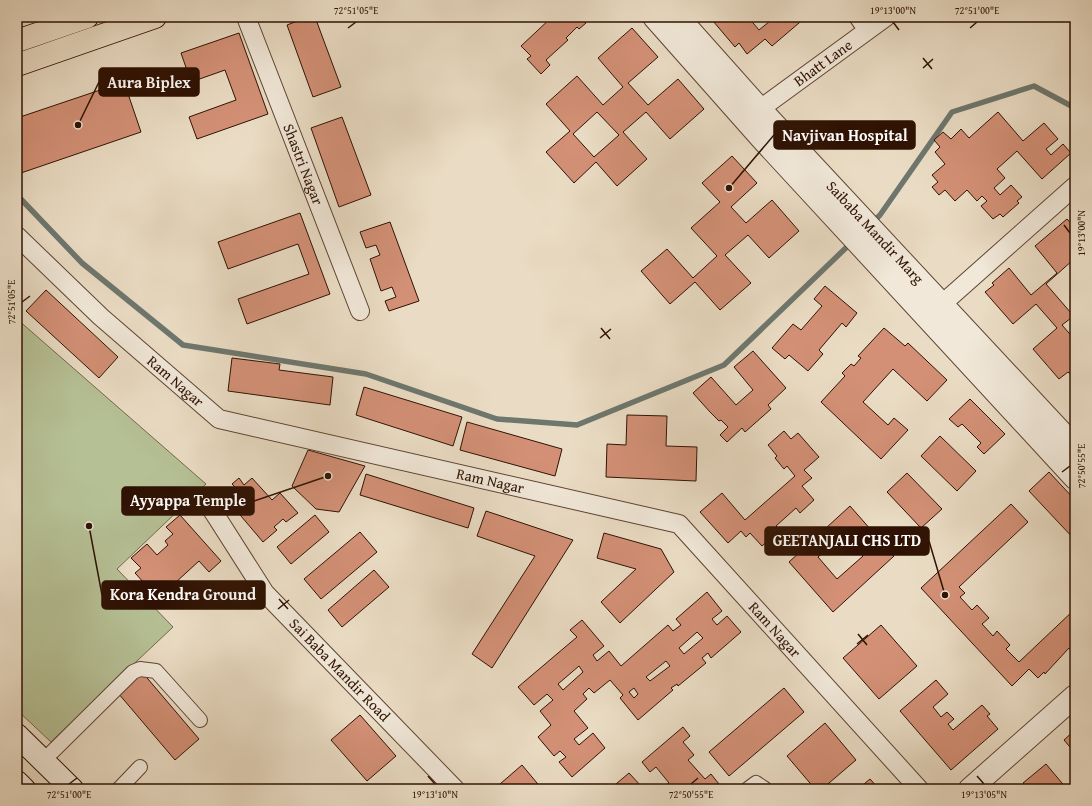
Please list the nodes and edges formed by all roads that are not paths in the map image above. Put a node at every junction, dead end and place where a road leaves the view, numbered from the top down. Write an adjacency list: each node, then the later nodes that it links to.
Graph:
1 (87, 17): 8 (main road)
2 (155, 17): 9 (main road)
3 (246, 17): 14 (street, Shastri Nagar)
4 (654, 17): 12 (street, Saibaba Mandir Marg)
5 (678, 17): 10 (street, Saibaba Mandir Marg)
6 (886, 17): 7 (street, Bhatt Lane)
7 (861, 24): 10 (street, Bhatt Lane)
8 (17, 41)
9 (17, 65)
10 (760, 109): 12 (street, Saibaba Mandir Marg)
11 (1075, 186): 15 (street)
12 (862, 233): 15 (street, Saibaba Mandir Marg)
13 (17, 236): 33 (street, Ram Nagar)
14 (360, 311)
15 (936, 313): 16 (street, Saibaba Mandir Marg); 17 (street, Saibaba Mandir Marg)
16 (1075, 447)
17 (1075, 478)
18 (207, 502): 30 (street, Sai Baba Mandir Road)
19 (1075, 696): 34 (street)
20 (200, 720): 23 (street)
21 (17, 736): 23 (street)
22 (17, 755): 27 (street)
23 (43, 761): 28 (street)
24 (140, 767): 29 (street)
25 (17, 782): 26 (street)
26 (24, 789)
27 (52, 789)
28 (72, 789)
29 (119, 789)
30 (455, 789)
31 (748, 789): 32 (street)
32 (765, 789)
33 (919, 789)
34 (970, 789)

